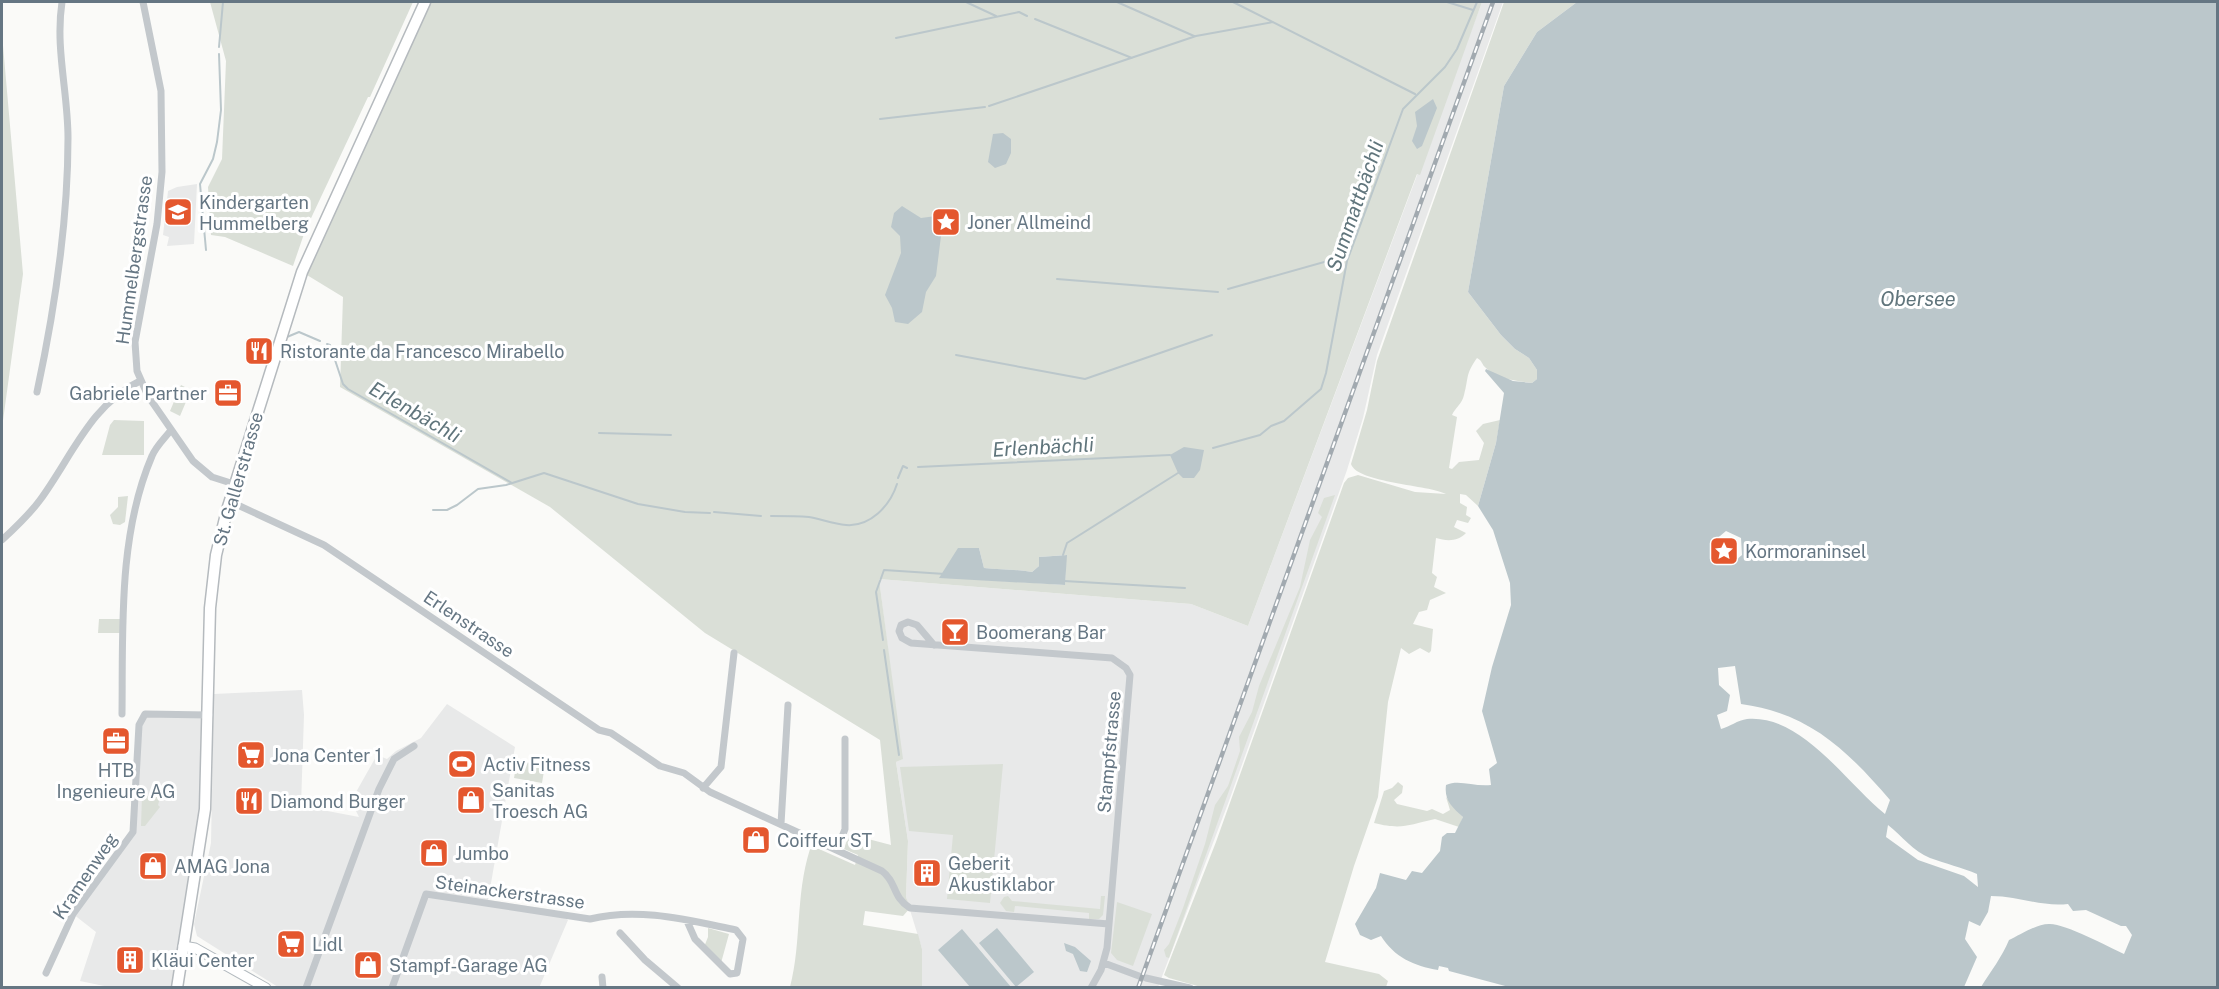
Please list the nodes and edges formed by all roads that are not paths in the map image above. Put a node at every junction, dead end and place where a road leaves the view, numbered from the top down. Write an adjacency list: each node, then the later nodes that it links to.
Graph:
1 (62, 2): 5 (street)
2 (143, 2): 4 (street, Hummelbergstrasse)
3 (425, 2): 7 (main road, St. Gallerstrasse)
4 (140, 381): 6 (street, Hummelbergstrasse); 9 (street)
5 (37, 392)
6 (171, 430): 7 (street, Hummelbergstrasse); 13 (street)
7 (234, 484): 8 (main road, St. Gallerstrasse)
8 (229, 501): 14 (main road, St. Gallerstrasse); 17 (street, Erlenstrasse)
9 (2, 540)
10 (934, 645): 10 (street, Stampfstrasse); 21 (street, Stampfstrasse)
11 (734, 653): 17 (street)
12 (788, 705): 18 (street)
13 (122, 714)
14 (209, 715): 23 (main road, St. Gallerstrasse); 25 (street, Kramenweg)
15 (845, 739): 19 (street)
16 (414, 746): 29 (street)
17 (703, 788): 18 (street, Erlenstrasse)
18 (781, 824): 19 (street, Erlenstrasse)
19 (837, 850): 21 (street, Erlenstrasse)
20 (687, 921): 20 (street, Steinackerstrasse); 30 (street, Steinackerstrasse)
21 (1109, 924): 24 (street, Stampfstrasse)
22 (620, 933): 32 (street)
23 (183, 946): 27 (main road, St. Gallerstrasse); 28 (street)
24 (1104, 963): 33 (street, Stampfstrasse); 34 (street)
25 (46, 973)
26 (602, 977): 31 (street)
27 (177, 987)
28 (266, 987)
29 (306, 987)
30 (393, 987)
31 (603, 987)
32 (678, 987)
33 (1091, 987)
34 (1190, 987)

